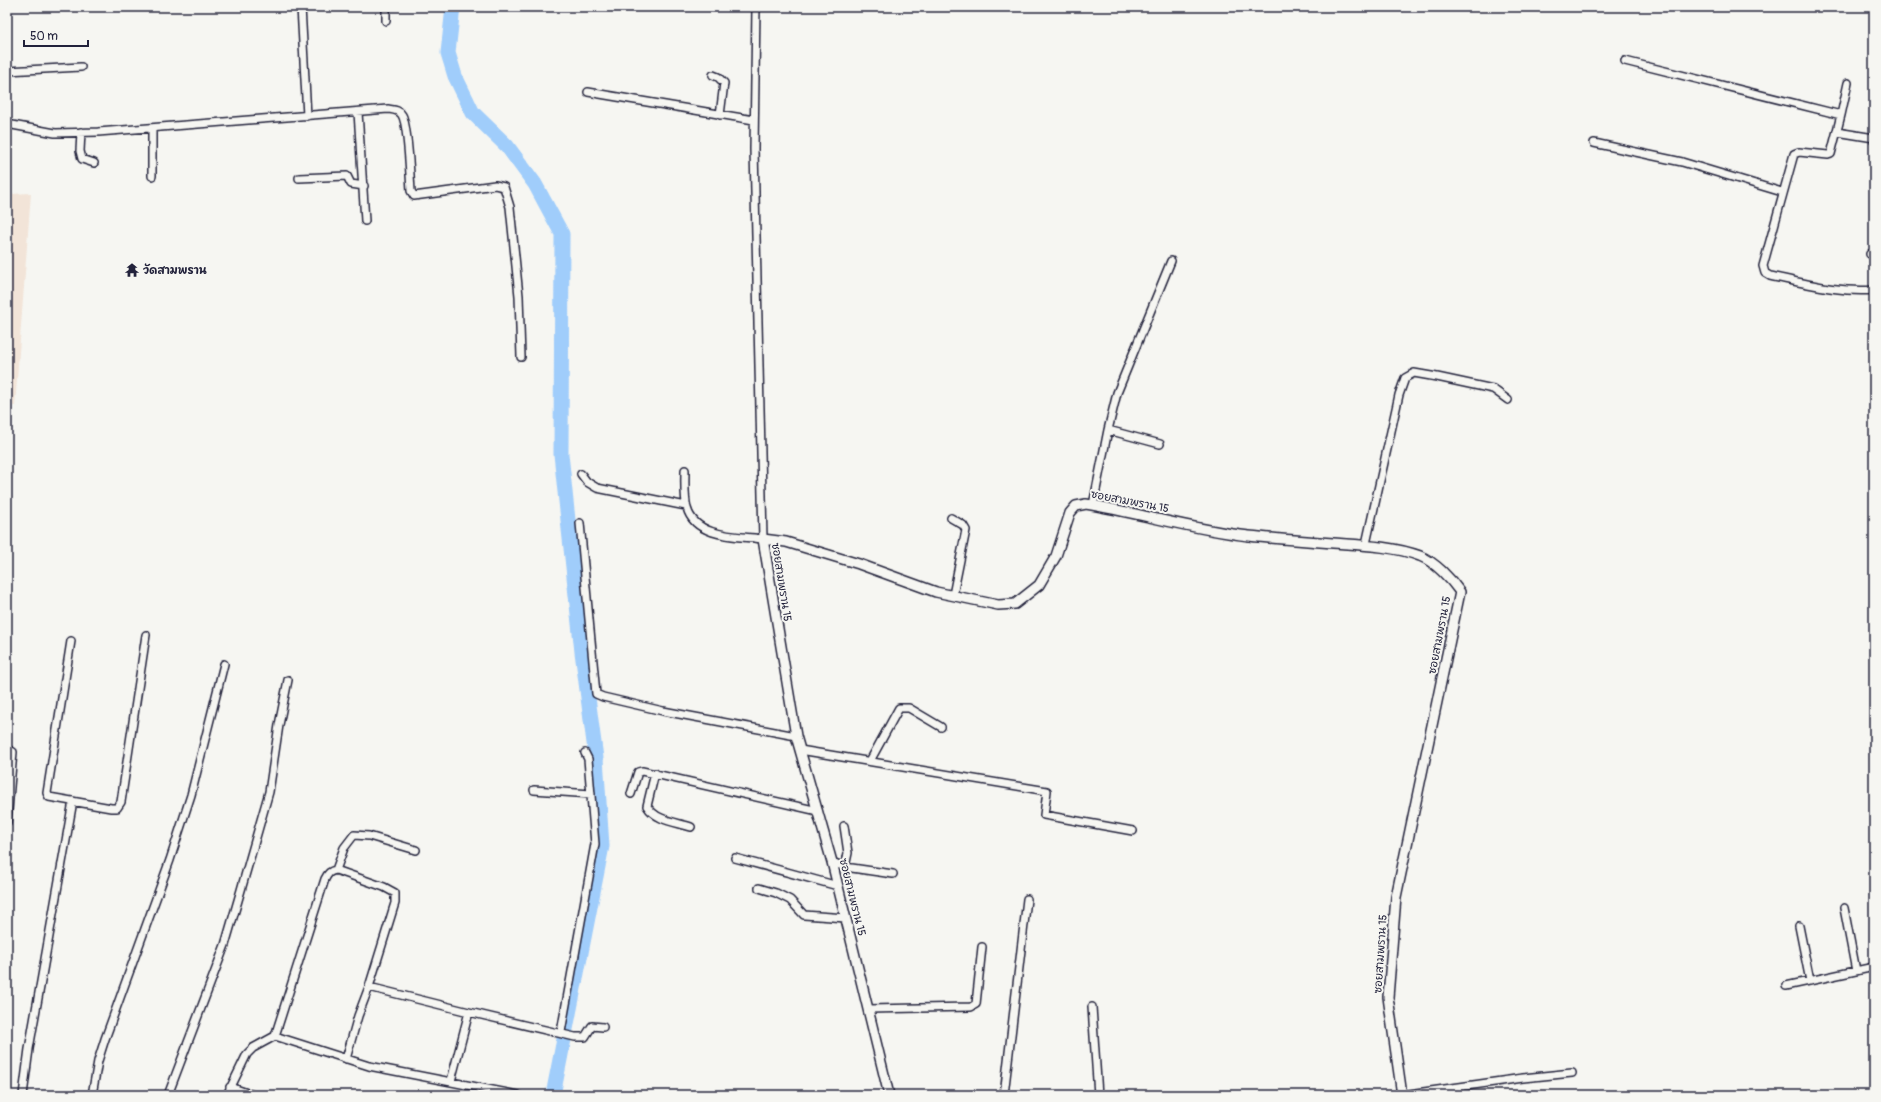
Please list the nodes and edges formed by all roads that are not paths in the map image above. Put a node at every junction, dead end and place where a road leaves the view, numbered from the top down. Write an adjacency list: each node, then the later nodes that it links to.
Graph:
1 (301, 7): 14 (street)
2 (386, 7): 4 (street)
3 (756, 7): 15 (street)
4 (386, 21)
5 (1625, 61): 13 (street)
6 (81, 67): 7 (street)
7 (7, 71)
8 (714, 75): 12 (street)
9 (1848, 83): 13 (street)
10 (588, 92): 12 (street)
11 (358, 112): 14 (street); 25 (street); 30 (street)
12 (720, 115): 15 (street)
13 (1841, 115): 19 (street)
14 (307, 116): 17 (street)
15 (754, 120): 40 (street)
16 (7, 124): 18 (street)
17 (152, 128): 18 (street); 23 (street)
18 (81, 132): 22 (street)
19 (1838, 132): 20 (street); 26 (street)
20 (1874, 138)
21 (1594, 143): 26 (street)
22 (94, 163)
23 (152, 176)
24 (298, 178): 25 (street)
25 (364, 186): 27 (street)
26 (1782, 192): 29 (street)
27 (365, 221)
28 (1171, 261): 32 (street)
29 (1874, 290)
30 (521, 357)
31 (1508, 400): 41 (street)
32 (1108, 430): 33 (street); 36 (street)
33 (1160, 444)
34 (685, 470): 37 (street)
35 (581, 474): 37 (street)
36 (1093, 505): 41 (street, ซอยสามพราน 15); 42 (street, ซอยสามพราน 15)
37 (686, 506): 40 (street)
38 (952, 518): 42 (street)
39 (580, 523): 48 (street)
40 (763, 539): 42 (street, ซอยสามพราน 15); 48 (street, ซอยสามพราน 15)
41 (1366, 544): 101 (street, ซอยสามพราน 15)
42 (953, 595)
43 (146, 635): 58 (street)
44 (71, 641): 58 (street)
45 (224, 664): 93 (street)
46 (288, 680): 94 (street)
47 (941, 727): 52 (street)
48 (796, 736): 50 (street, ซอยสามพราน 15)
49 (7, 749): 57 (street)
50 (800, 750): 52 (street); 59 (street, ซอยสามพราน 15)
51 (585, 753): 55 (street)
52 (870, 761): 63 (street)
53 (655, 773): 56 (street); 59 (street); 61 (street)
54 (534, 790): 55 (street)
55 (591, 794): 86 (street)
56 (631, 794)
57 (8, 801): 60 (street)
58 (73, 801): 92 (street)
59 (818, 811): 66 (street, ซอยสามพราน 15)
60 (7, 822)
61 (692, 826)
62 (844, 826): 67 (street)
63 (1133, 831)
64 (416, 850): 68 (street)
65 (735, 858): 70 (street)
66 (832, 862): 67 (street); 70 (street, ซอยสามพราน 15)
67 (845, 867): 69 (street)
68 (336, 870): 81 (street); 87 (street)
69 (893, 874)
70 (838, 886): 74 (street, ซอยสามพราน 15)
71 (759, 888): 74 (street)
72 (1027, 899): 99 (street)
73 (1844, 908): 78 (street)
74 (846, 918): 83 (street, ซอยสามพราน 15)
75 (1799, 926): 79 (street)
76 (982, 947): 83 (street)
77 (1874, 967): 78 (street)
78 (1856, 971): 79 (street)
79 (1810, 981): 80 (street)
80 (1786, 986)
81 (369, 987): 84 (street); 88 (street)
82 (1092, 1007): 100 (street)
83 (869, 1010): 98 (street, ซอยสามพราน 15)
84 (469, 1012): 86 (street); 90 (street)
85 (603, 1027): 86 (street)
86 (562, 1033)
87 (275, 1036): 88 (street); 91 (street)
88 (346, 1059): 90 (street)
89 (1572, 1073): 101 (street)
90 (451, 1082): 97 (street)
91 (230, 1087): 95 (street); 96 (street)
92 (22, 1095)
93 (92, 1095)
94 (168, 1095)
95 (227, 1095)
96 (253, 1095)
97 (518, 1095)
98 (889, 1095)
99 (1004, 1095)
100 (1098, 1095)
101 (1402, 1095)

